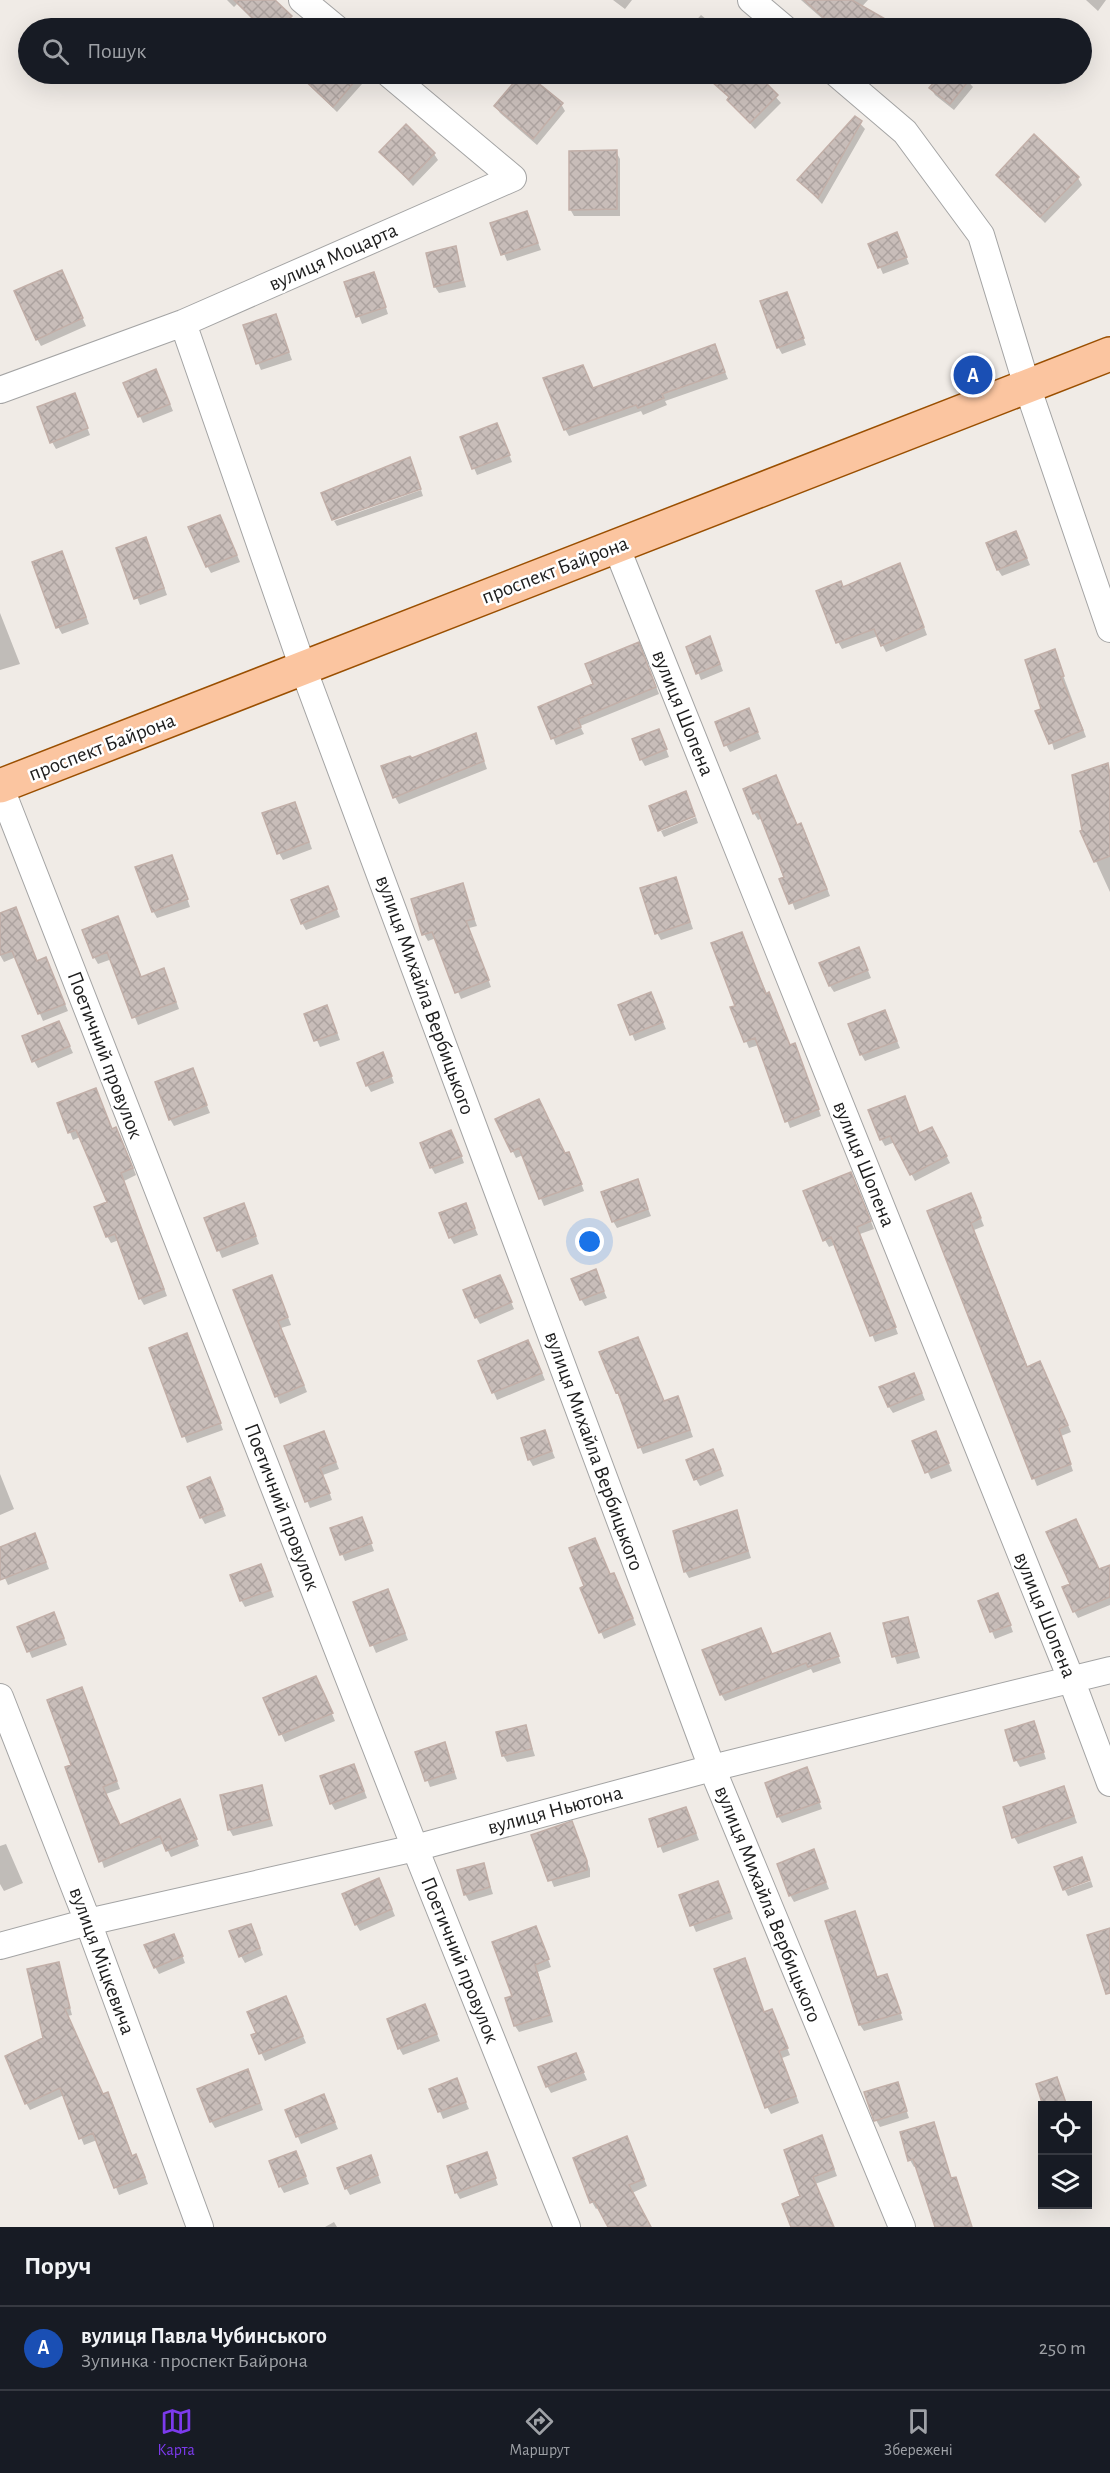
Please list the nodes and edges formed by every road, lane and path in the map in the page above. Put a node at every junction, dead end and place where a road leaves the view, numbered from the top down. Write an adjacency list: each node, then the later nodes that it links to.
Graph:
1 (302, 0): 3 (street)
2 (750, 0): 4 (street)
3 (324, 18)
4 (772, 18)
5 (401, 84): 7 (street, вулиця Моцарта)
6 (849, 84): 9 (street)
7 (183, 323): 10 (street, вулиця Моцарта); 13 (street, вулиця Михайла Вербицького)
8 (1110, 354): 9 (main road, проспект Байрона)
9 (1027, 386): 11 (main road, проспект Байрона); 12 (street)
10 (0, 390)
11 (616, 546): 13 (main road, проспект Байрона); 16 (street, вулиця Шопена)
12 (1110, 629)
13 (303, 668): 14 (main road, проспект Байрона); 18 (street, вулиця Михайла Вербицького)
14 (0, 786): 20 (street, Поетичний провулок)
15 (1110, 1670): 16 (street, вулиця Ньютона)
16 (1071, 1679): 18 (street, вулиця Ньютона); 19 (street, вулиця Шопена)
17 (0, 1697): 21 (street, вулиця Міцкевича)
18 (712, 1768): 20 (street, вулиця Ньютона); 25 (street, вулиця Михайла Вербицького)
19 (1110, 1783)
20 (415, 1848): 21 (street, вулиця Ньютона); 24 (street, Поетичний провулок)
21 (88, 1922): 22 (street, вулиця Ньютона); 23 (street, вулиця Міцкевича)
22 (0, 1946)
23 (200, 2227)
24 (567, 2227)
25 (902, 2227)

